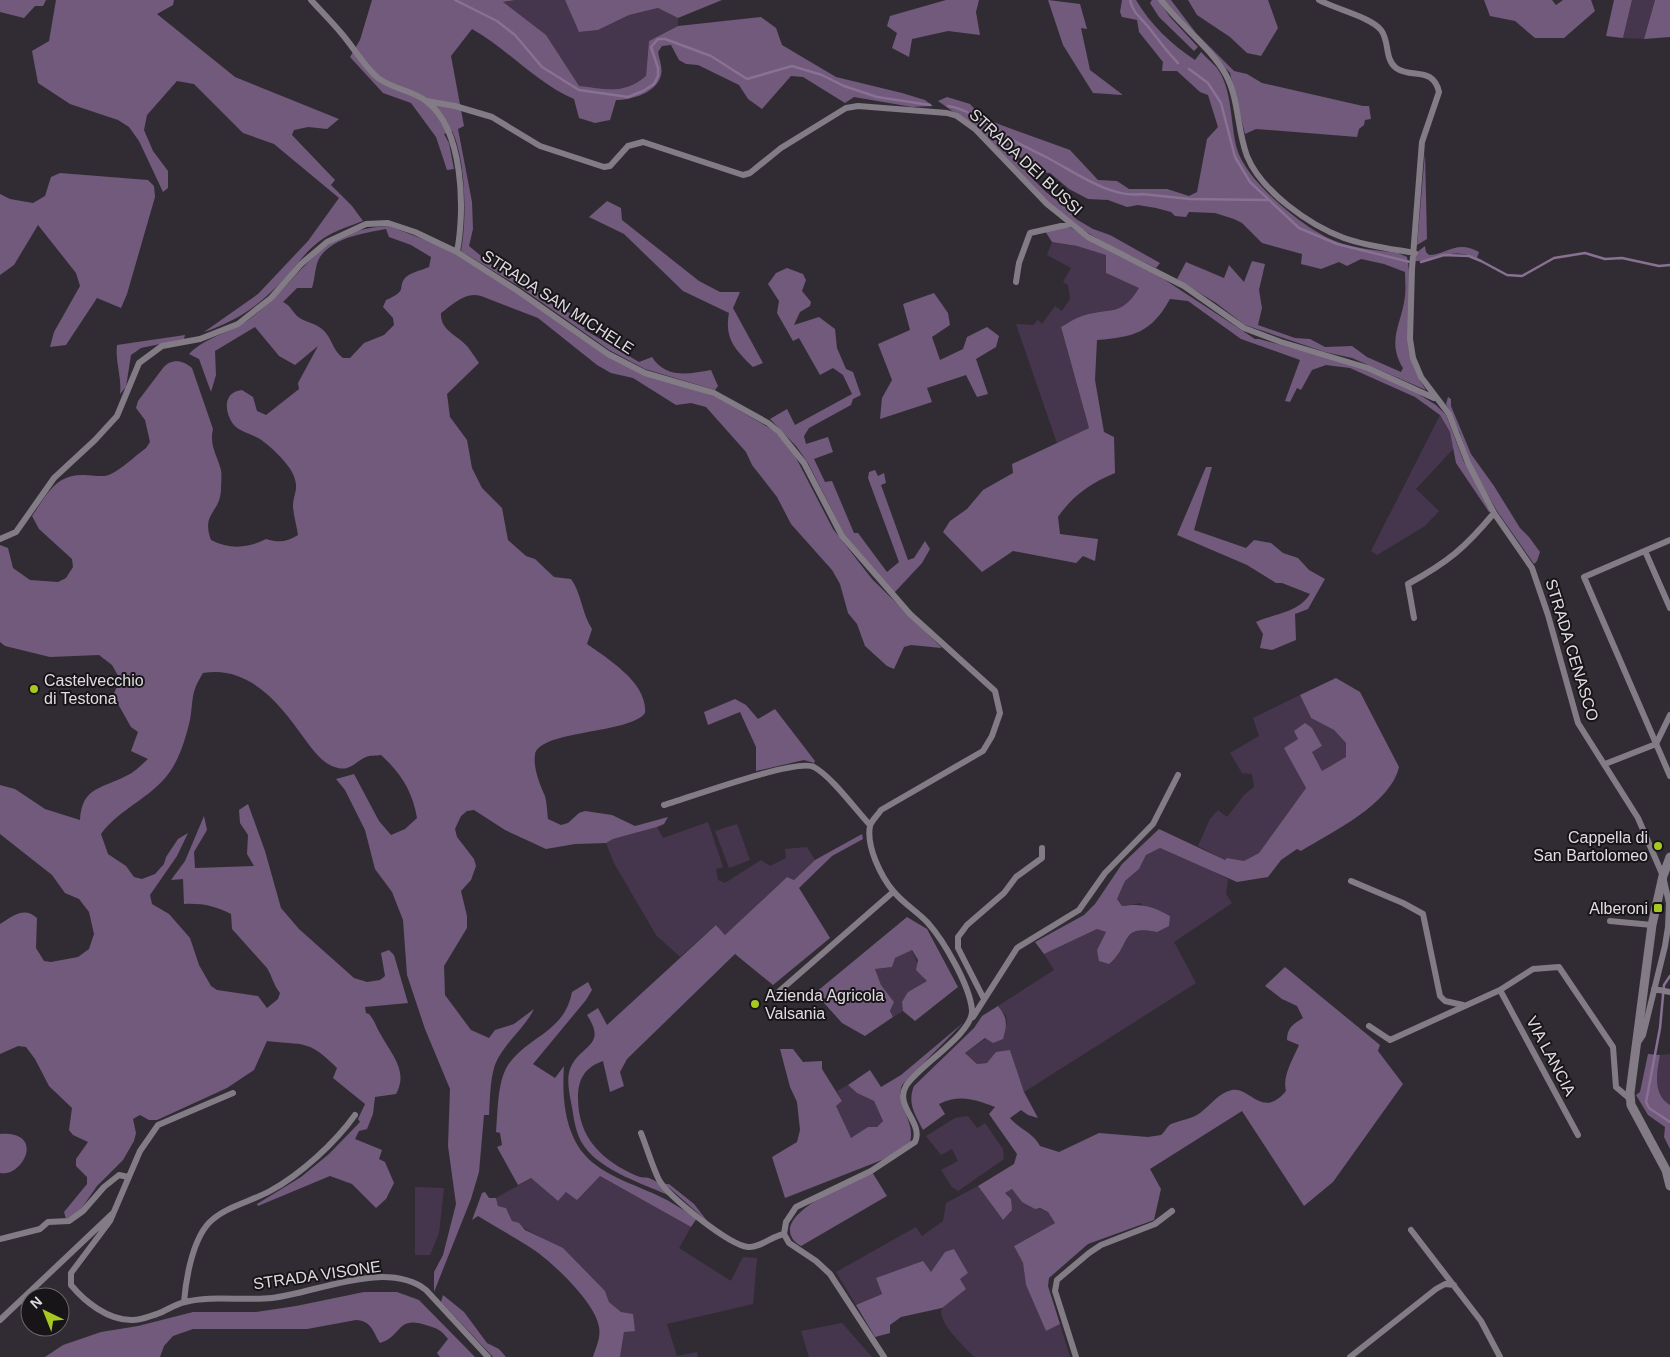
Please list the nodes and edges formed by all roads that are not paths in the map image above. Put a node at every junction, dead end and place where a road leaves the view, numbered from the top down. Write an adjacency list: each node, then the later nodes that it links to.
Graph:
1 (311, 0): 4 (street, STRADA SAN MICHELE)
2 (1161, 0): 7 (street)
3 (1319, 0): 7 (street, STRADA CENASCO)
4 (426, 101): 5 (street, STRADA DEI BUSSI); 6 (street, STRADA SAN MICHELE)
5 (1070, 224): 8 (street); 9 (street, STRADA DEI BUSSI)
6 (457, 252): 11 (street); 22 (street, STRADA SAN MICHELE)
7 (1415, 253): 9 (street, STRADA CENASCO)
8 (1016, 282)
9 (1437, 400): 10 (street, STRADA CENASCO)
10 (1494, 513): 15 (street); 18 (street, STRADA CENASCO)
11 (0, 539)
12 (1670, 540): 13 (street)
13 (1645, 551): 14 (street); 17 (street)
14 (1670, 608)
15 (1414, 618)
16 (1670, 715): 17 (street)
17 (1656, 744): 18 (street); 20 (street)
18 (1606, 764): 25 (street, STRADA CENASCO)
19 (1178, 775): 34 (street)
20 (1670, 776)
21 (664, 805): 22 (street)
22 (870, 825): 27 (street)
23 (1042, 848): 34 (street)
24 (1670, 857): 25 (street)
25 (1663, 876): 29 (street); 30 (street, STRADA CENASCO)
26 (1351, 881): 35 (street)
27 (893, 892): 33 (street); 36 (street)
28 (1610, 921): 29 (street)
29 (1652, 925): 38 (street)
30 (1657, 989): 32 (street); 38 (street, STRADA CENASCO)
31 (1500, 990): 35 (street); 40 (street); 43 (street, VIA LANCIA)
32 (1669, 992)
33 (775, 996)
34 (984, 999): 36 (street)
35 (1463, 1006): 37 (street)
36 (971, 1020): 49 (street)
37 (1370, 1026)
38 (1635, 1049): 40 (street)
39 (233, 1093): 44 (street, STRADA VISONE)
40 (1630, 1099): 45 (street)
41 (355, 1115): 52 (street)
42 (641, 1133): 49 (street)
43 (1578, 1136)
44 (128, 1177): 47 (street, STRADA VISONE); 50 (street)
45 (1670, 1186)
46 (1172, 1210): 56 (street)
47 (115, 1211): 52 (street, STRADA VISONE); 53 (street)
48 (1412, 1230): 51 (street)
49 (784, 1234): 55 (street)
50 (0, 1239)
51 (1454, 1285): 57 (street); 58 (street)
52 (184, 1302): 54 (street, STRADA VISONE)
53 (0, 1320)
54 (488, 1357)
55 (884, 1357)
56 (1076, 1357)
57 (1350, 1357)
58 (1500, 1357)

